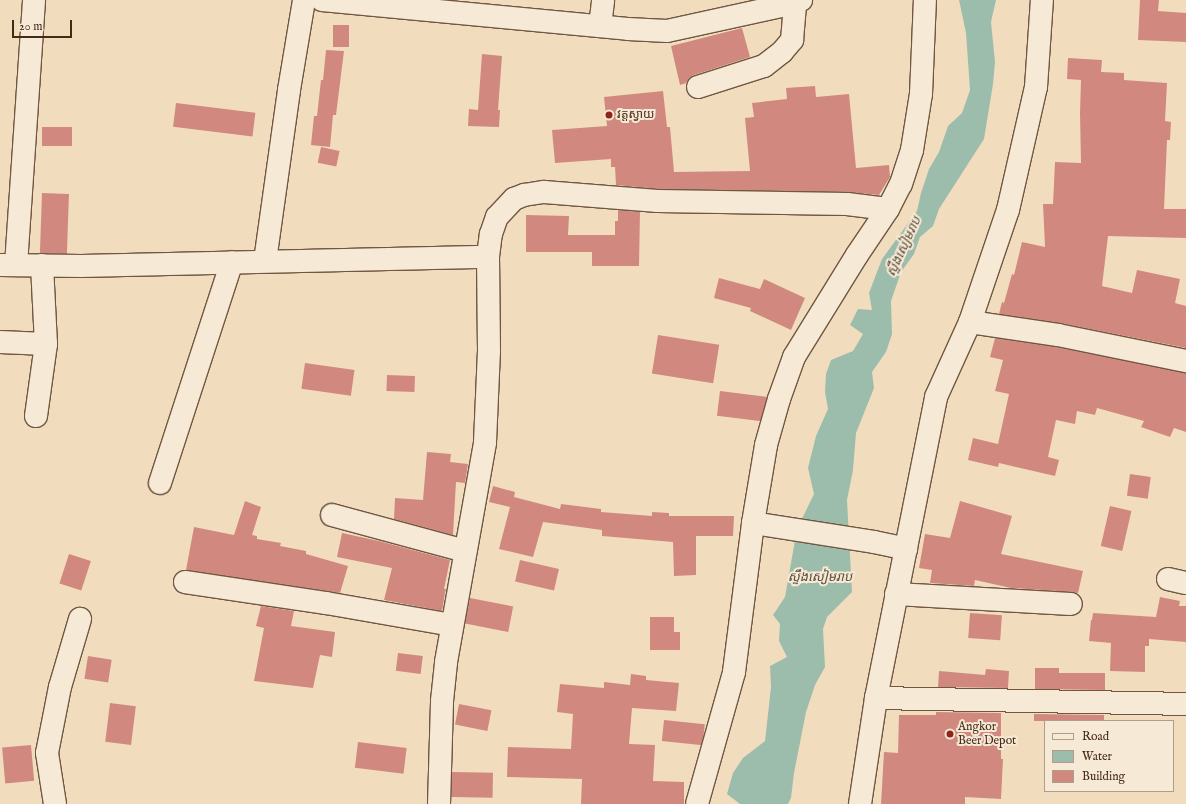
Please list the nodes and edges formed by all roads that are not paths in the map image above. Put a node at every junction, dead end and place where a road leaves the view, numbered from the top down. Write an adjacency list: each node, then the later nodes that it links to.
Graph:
1 (34, 0): 14 (street)
2 (304, 0): 12 (street)
3 (322, 0): 8 (street)
4 (602, 0): 8 (street)
5 (925, 0): 10 (street)
6 (1042, 0): 16 (street)
7 (798, 2): 8 (street); 9 (street)
8 (600, 26)
9 (698, 87)
10 (888, 209): 11 (street); 23 (street)
11 (488, 258): 12 (street); 25 (street)
12 (265, 261): 13 (street)
13 (232, 262): 15 (street); 21 (street)
14 (8, 265): 15 (street)
15 (42, 265): 18 (street)
16 (970, 322): 19 (street); 24 (street)
17 (0, 342): 18 (street)
18 (46, 344): 20 (street)
19 (1186, 361)
20 (36, 416)
21 (160, 483)
22 (332, 515): 25 (street)
23 (753, 523): 24 (street); 35 (street)
24 (906, 549): 27 (street)
25 (465, 551): 30 (street)
26 (185, 582): 30 (street)
27 (896, 594): 28 (street); 31 (street)
28 (1071, 604)
29 (80, 619): 33 (street)
30 (452, 625): 34 (street)
31 (876, 698): 32 (street); 36 (street)
32 (1186, 704)
33 (55, 804)
34 (439, 804)
35 (697, 804)
36 (860, 804)

